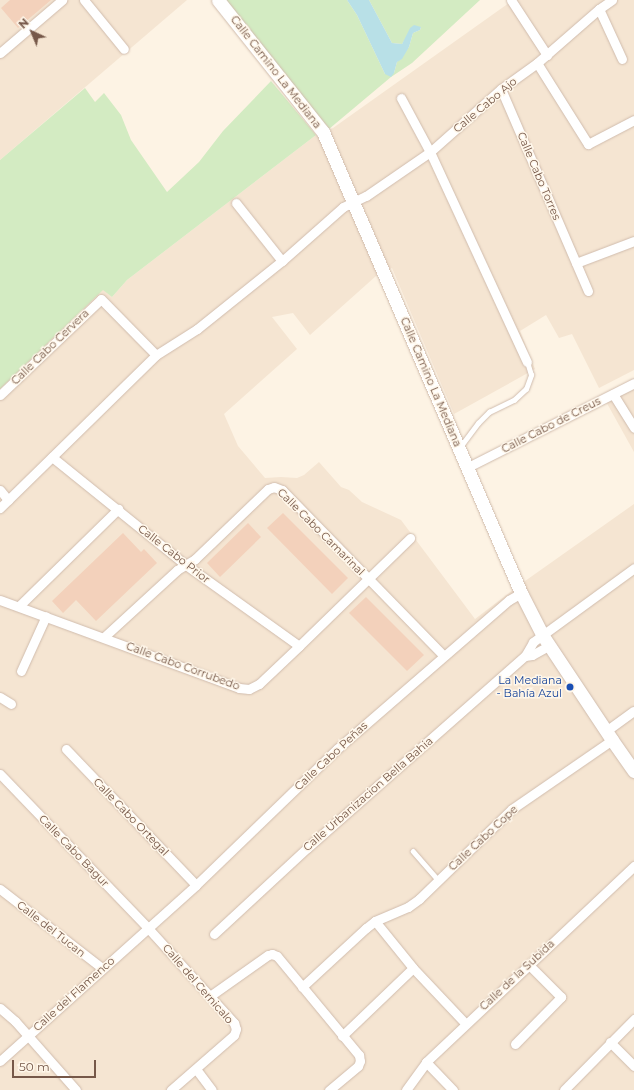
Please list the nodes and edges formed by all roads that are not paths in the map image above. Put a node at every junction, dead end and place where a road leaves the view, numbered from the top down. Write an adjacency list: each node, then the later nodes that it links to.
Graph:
1 (62, 0): 8 (street)
2 (84, 0): 7 (street)
3 (218, 0): 16 (street, Calle Camino La Mediana)
4 (511, 0): 9 (street)
5 (612, 0): 6 (street, Calle Cabo Ajo)
6 (599, 9): 9 (street, Calle Cabo Ajo); 10 (street)
7 (124, 49)
8 (0, 53)
9 (547, 55): 11 (street, Calle Cabo Ajo)
10 (622, 59)
11 (537, 63): 12 (street, Calle Cabo Ajo); 14 (street)
12 (501, 89): 15 (street, Calle Cabo Ajo); 20 (street, Calle Cabo Torres)
13 (402, 98): 15 (street)
14 (634, 120)
15 (430, 152): 16 (street, Calle Cabo Ajo); 23 (street)
16 (354, 202): 19 (street); 28 (street, Calle Camino La Mediana)
17 (236, 203): 19 (street)
18 (634, 241): 20 (street)
19 (282, 261): 22 (street)
20 (576, 264): 21 (street, Calle Cabo Torres)
21 (588, 291)
22 (156, 356): 26 (street, Calle Cabo Cervera); 29 (street)
23 (527, 362): 28 (lane)
24 (634, 383): 25 (street, Calle Cabo de Creus)
25 (613, 394): 27 (street); 30 (street, Calle Cabo de Creus)
26 (0, 395)
27 (634, 428)
28 (460, 447): 30 (street, Calle Camino La Mediana)
29 (52, 457): 32 (street); 34 (street, Calle Cabo Prior)
30 (468, 467): 39 (street, Calle Camino La Mediana)
31 (0, 490): 32 (street)
32 (8, 500): 33 (street)
33 (0, 508)
34 (118, 509): 36 (street, Calle Cabo Prior); 41 (street)
35 (410, 538): 38 (street, Calle Cabo Corrubedo)
36 (186, 565): 38 (street, Calle Cabo Camarinal); 43 (street, Calle Cabo Camarinal); 45 (street, Calle Cabo Prior)
37 (634, 568): 44 (street, Calle Urbanizacion Bella Bahia)
38 (368, 579): 45 (street, Calle Cabo Corrubedo); 46 (street, Calle Cabo Camarinal)
39 (521, 594): 44 (street, Calle Camino La Mediana); 46 (street, Calle Cabo Peñas)
40 (0, 600): 41 (street, Calle Cabo Corrubedo)
41 (19, 606): 42 (street, Calle Cabo Corrubedo)
42 (46, 616): 43 (street, Calle Cabo Corrubedo); 47 (street)
43 (104, 636): 45 (street, Calle Cabo Corrubedo)
44 (546, 640): 51 (street, Calle Camino La Mediana); 62 (street, Calle Urbanizacion Bella Bahia)
45 (298, 646)
46 (443, 655): 58 (street, Calle Cabo Peñas)
47 (21, 671)
48 (0, 697): 49 (street)
49 (11, 704)
50 (634, 711): 51 (street, Calle Cabo Cope)
51 (609, 736): 53 (street, Calle Camino La Mediana); 57 (street, Calle Cabo Cope)
52 (66, 749): 58 (street, Calle Cabo Ortegal)
53 (634, 771)
54 (0, 774): 61 (street, Calle Cabo Bagur)
55 (413, 851): 57 (lane)
56 (634, 866): 63 (street, Calle de la Subida)
57 (438, 880): 60 (street, Calle Cabo Cope)
58 (196, 885): 61 (street, Calle Cabo Peñas)
59 (0, 889): 64 (street, Calle del Tucan)
60 (375, 922): 65 (street); 66 (street, Calle Cabo Cope)
61 (147, 927): 64 (street, Calle del Flamenco); 67 (street, Calle del Cernicalo)
62 (214, 934)
63 (529, 965): 70 (street, Calle de la Subida); 74 (street)
64 (102, 968): 71 (street, Calle del Flamenco)
65 (413, 968): 70 (street); 72 (street)
66 (302, 987): 67 (street); 72 (street)
67 (210, 996): 78 (street, Calle del Cernicalo)
68 (0, 1008): 71 (street)
69 (634, 1019): 73 (street)
70 (465, 1024): 76 (street, Calle de la Subida)
71 (29, 1035): 75 (street, Calle del Flamenco); 79 (street)
72 (342, 1036): 82 (street)
73 (610, 1042): 77 (street); 85 (street)
74 (515, 1044)
75 (0, 1061)
76 (426, 1062): 83 (street, Calle de la Subida); 84 (street)
77 (634, 1066)
78 (196, 1069): 80 (street, Calle del Cernicalo); 81 (street)
79 (76, 1090)
80 (171, 1090)
81 (212, 1090)
82 (329, 1090)
83 (406, 1090)
84 (453, 1090)
85 (564, 1090)

